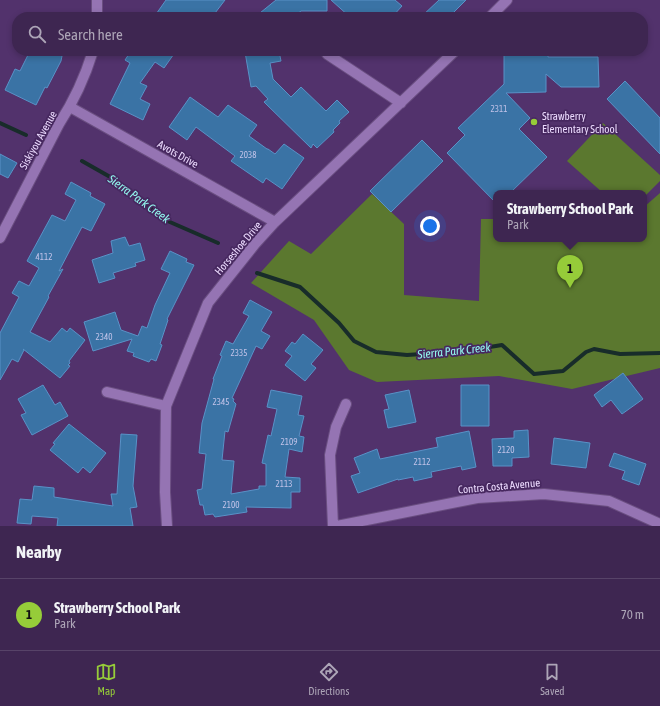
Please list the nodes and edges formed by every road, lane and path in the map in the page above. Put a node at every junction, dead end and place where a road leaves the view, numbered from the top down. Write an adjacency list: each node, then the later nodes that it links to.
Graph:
1 (97, 0): 3 (street)
2 (507, 0): 4 (street)
3 (97, 12)
4 (495, 12)
5 (92, 56): 9 (street, Siskiyou Avenue)
6 (330, 56): 8 (street)
7 (450, 56): 8 (street, Horseshoe Drive)
8 (401, 103): 10 (street, Horseshoe Drive)
9 (70, 108): 10 (street, Avots Drive); 11 (street, Siskiyou Avenue)
10 (275, 222): 14 (street, Horseshoe Drive)
11 (0, 238)
12 (107, 392): 14 (street)
13 (346, 404): 17 (street)
14 (166, 406): 16 (street, Horseshoe Drive)
15 (660, 524): 18 (street, Contra Costa Avenue)
16 (167, 526)
17 (333, 526)
18 (337, 526)

